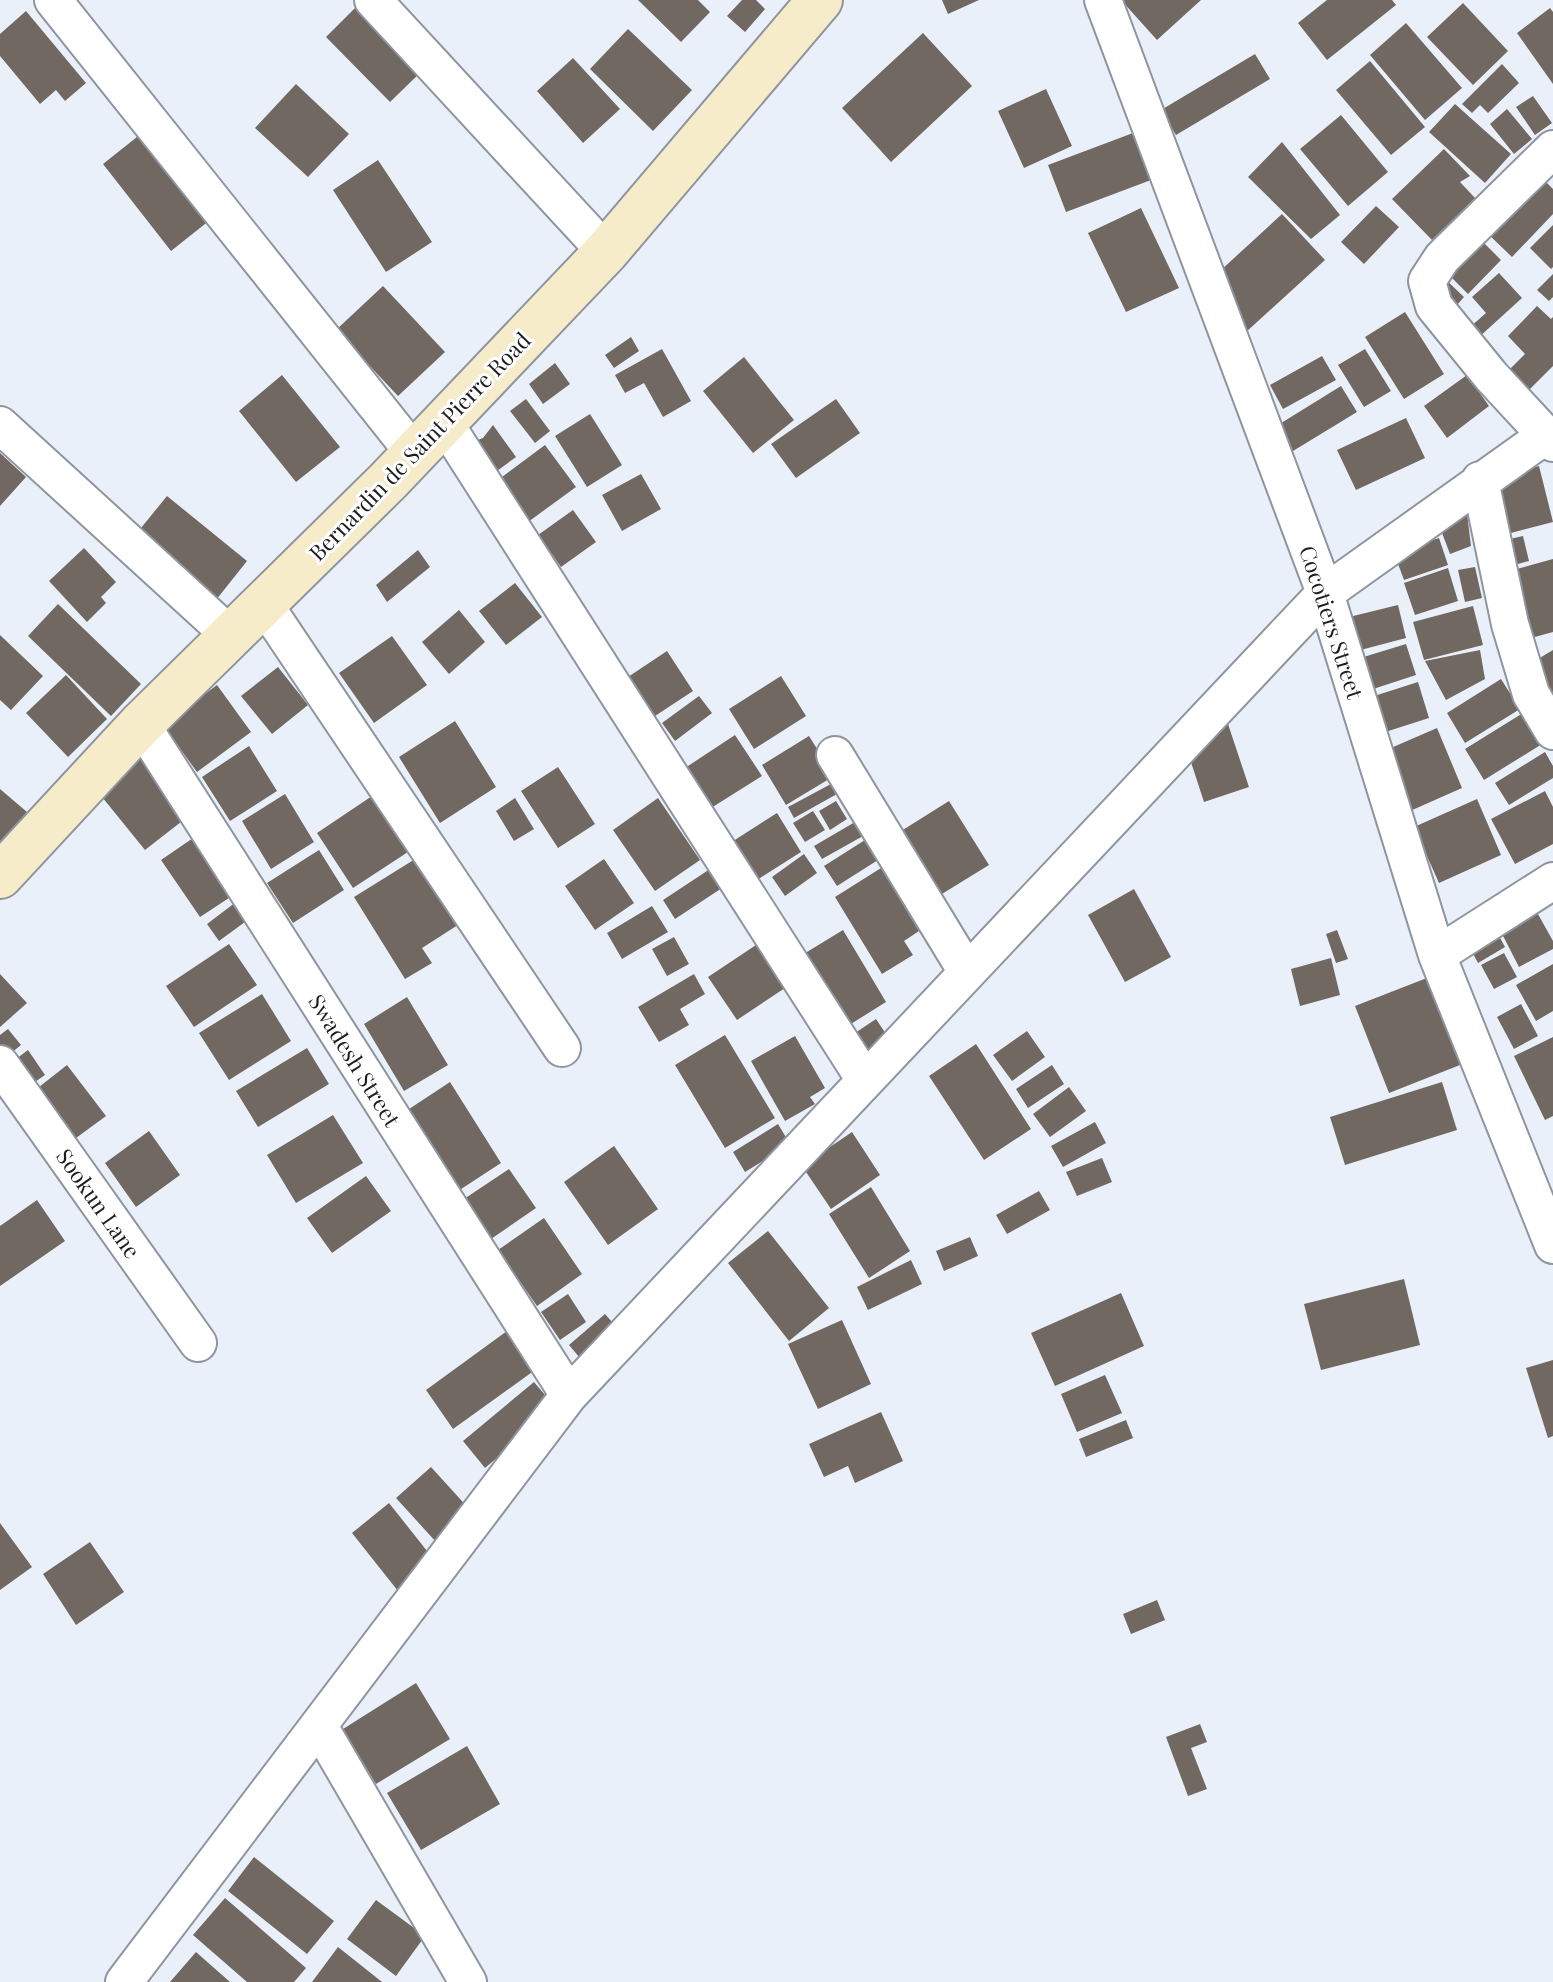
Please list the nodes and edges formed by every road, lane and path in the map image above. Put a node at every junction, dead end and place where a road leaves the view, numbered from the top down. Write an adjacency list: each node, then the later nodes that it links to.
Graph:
1 (53, 0): 10 (street)
2 (373, 0): 6 (street)
3 (820, 0): 6 (main road, Bernardin de Saint Pierre Road)
4 (1103, 0): 12 (street, Cocotiers Street)
5 (1551, 155): 9 (street)
6 (606, 252): 7 (main road, Bernardin de Saint Pierre Road)
7 (444, 422): 10 (main road, Bernardin de Saint Pierre Road); 24 (street)
8 (0, 425): 14 (street)
9 (1549, 439): 11 (street)
10 (414, 453): 13 (main road, Bernardin de Saint Pierre Road)
11 (1480, 480): 12 (street); 16 (street)
12 (1325, 593): 20 (street, Cocotiers Street); 21 (street)
13 (264, 604): 14 (main road, Bernardin de Saint Pierre Road); 22 (street)
14 (231, 636): 15 (main road, Bernardin de Saint Pierre Road)
15 (141, 724): 18 (main road, Bernardin de Saint Pierre Road); 28 (street, Swadesh Street)
16 (1553, 731)
17 (835, 755): 21 (street)
18 (0, 876)
19 (1553, 881): 20 (street)
20 (1437, 955): 25 (street, Cocotiers Street)
21 (967, 972): 24 (street)
22 (562, 1048)
23 (0, 1064): 27 (street, Sookun Lane)
24 (865, 1080): 28 (street)
25 (1540, 1174): 26 (street, Cocotiers Street)
26 (1553, 1245)
27 (198, 1343)
28 (569, 1395): 29 (street)
29 (319, 1726): 30 (street); 31 (street)
30 (124, 1982)
31 (468, 1982)

